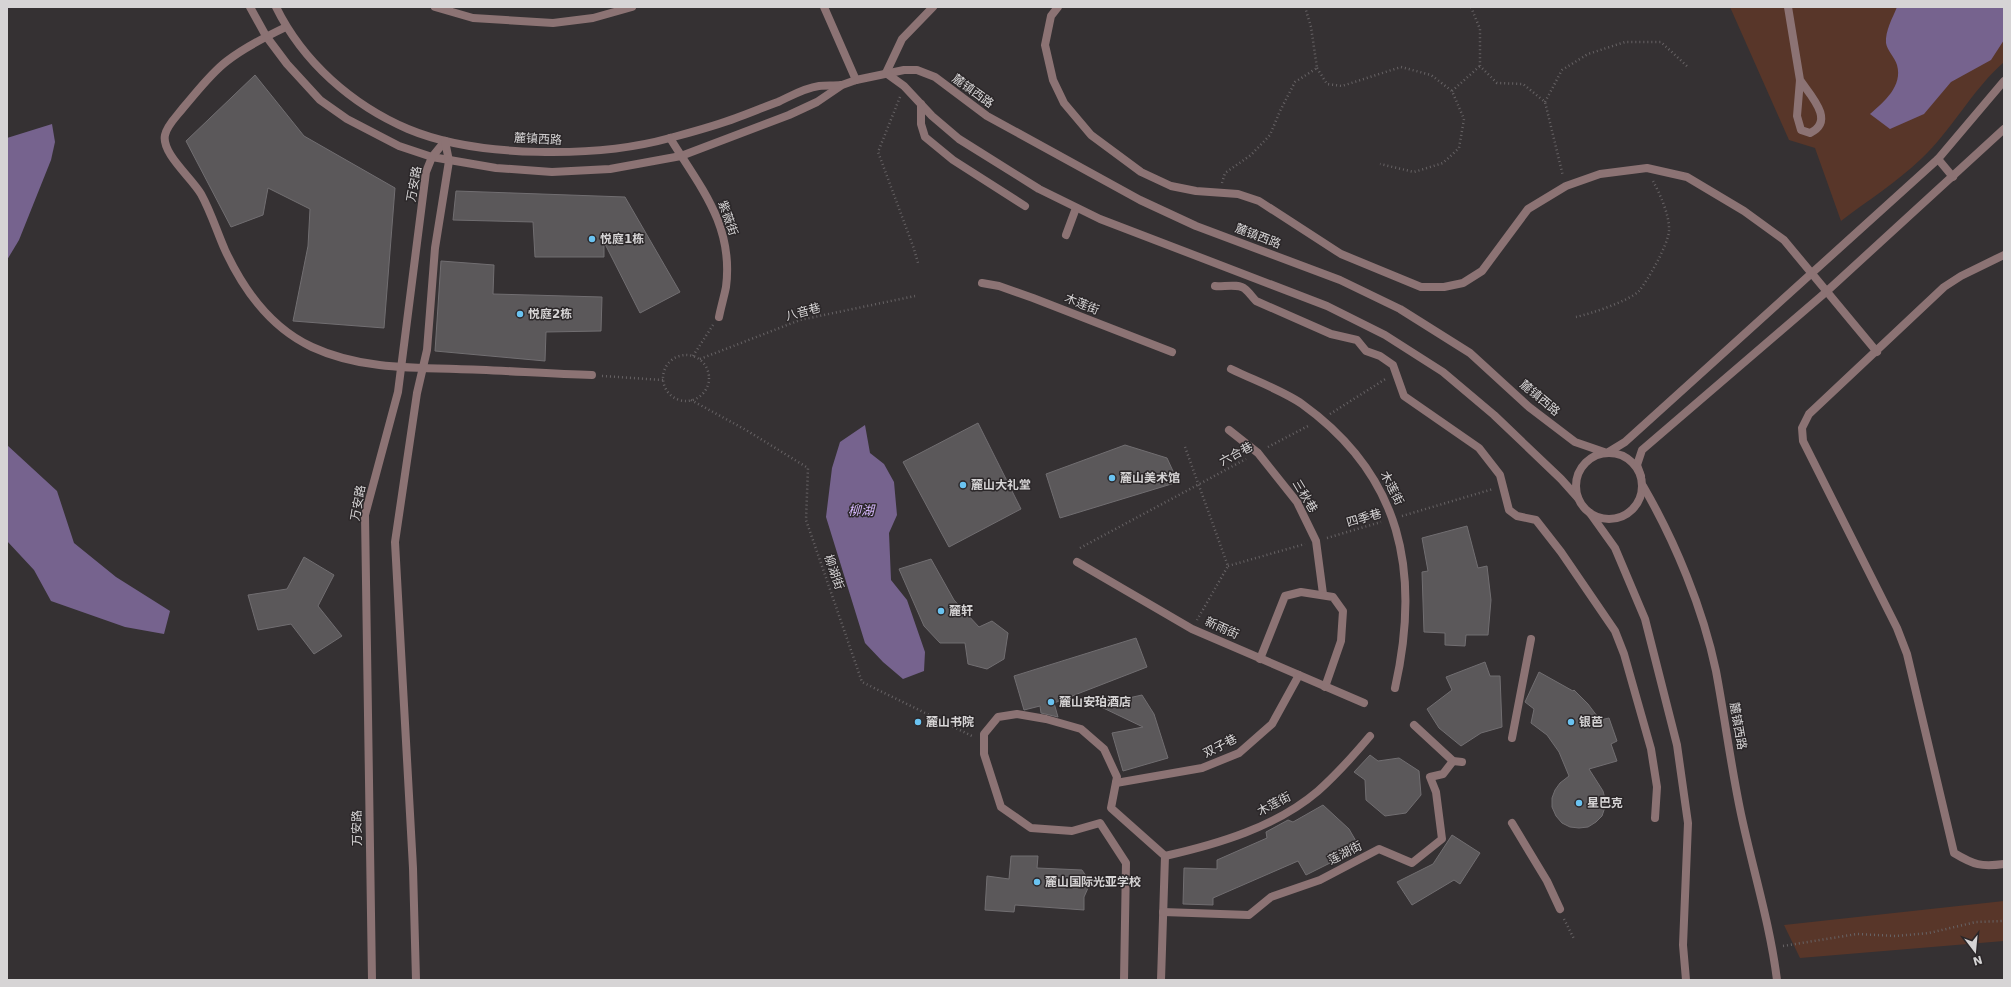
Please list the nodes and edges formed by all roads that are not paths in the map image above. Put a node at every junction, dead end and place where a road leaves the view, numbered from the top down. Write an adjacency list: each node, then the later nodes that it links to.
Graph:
1 (250, 7): 10 (street)
2 (276, 7): 9 (street, 麓镇西路)
3 (435, 7): 4 (street)
4 (632, 7)
5 (824, 7): 12 (street)
6 (933, 7): 11 (street)
7 (1058, 7): 29 (street)
8 (1788, 7): 13 (street)
9 (286, 27): 10 (street); 19 (street, 麓镇西路)
10 (266, 36): 21 (street); 36 (street)
11 (886, 74): 12 (street, 麓镇西路); 16 (street); 41 (street, 麓镇西路)
12 (856, 80): 15 (street, 麓镇西路)
13 (1800, 80): 13 (street)
14 (2004, 81): 22 (street)
15 (842, 85): 18 (street, 麓镇西路); 20 (street)
16 (921, 104): 25 (street); 26 (street)
17 (2004, 129): 24 (street)
18 (670, 138): 19 (street, 麓镇西路); 20 (street, 紫薇街)
19 (446, 141): 21 (street, 万安路); 23 (street)
20 (681, 156): 23 (street); 33 (street, 紫薇街)
21 (432, 158): 23 (street); 36 (street, 万安路)
22 (1938, 159): 24 (street); 29 (street)
23 (449, 161): 37 (street)
24 (1953, 177): 32 (street)
25 (1026, 206)
26 (1076, 208): 27 (street); 44 (street)
27 (1066, 235)
28 (2004, 255): 35 (street)
29 (1813, 274): 32 (street); 41 (street)
30 (982, 283): 34 (street, 木莲街)
31 (1215, 286): 60 (street)
32 (1826, 292): 35 (street); 42 (street)
33 (719, 317)
34 (1172, 352)
35 (1877, 352): 63 (street)
36 (400, 368): 37 (street); 66 (street, 万安路)
37 (423, 369): 39 (street); 67 (street)
38 (1231, 369): 52 (street, 木莲街)
39 (592, 375)
40 (1229, 430): 47 (street, 三秋巷)
41 (1607, 453): 42 (street); 44 (street)
42 (1641, 476): 43 (street)
43 (1643, 486): 45 (street); 71 (street, 麓镇西路)
44 (1578, 498): 45 (street)
45 (1590, 513): 70 (street)
46 (1077, 562): 49 (street, 新雨街)
47 (1323, 594): 49 (street); 51 (street)
48 (1531, 639): 56 (street)
49 (1260, 658): 50 (street, 新雨街)
50 (1298, 675): 51 (street, 新雨街); 59 (street, 双子巷)
51 (1325, 686): 53 (street, 新雨街)
52 (1395, 688)
53 (1364, 703)
54 (1414, 725): 57 (street)
55 (1370, 736): 62 (street, 木莲街)
56 (1512, 738)
57 (1453, 761): 58 (street); 65 (street, 莲湖街)
58 (1462, 762)
59 (1116, 783): 62 (street); 68 (street)
60 (1655, 818)
61 (1512, 823): 64 (street)
62 (1165, 856): 65 (street)
63 (2004, 864)
64 (1560, 909)
65 (1163, 912): 69 (street)
66 (372, 980)
67 (416, 980)
68 (1124, 980)
69 (1161, 980)
70 (1686, 980)
71 (1777, 980)

